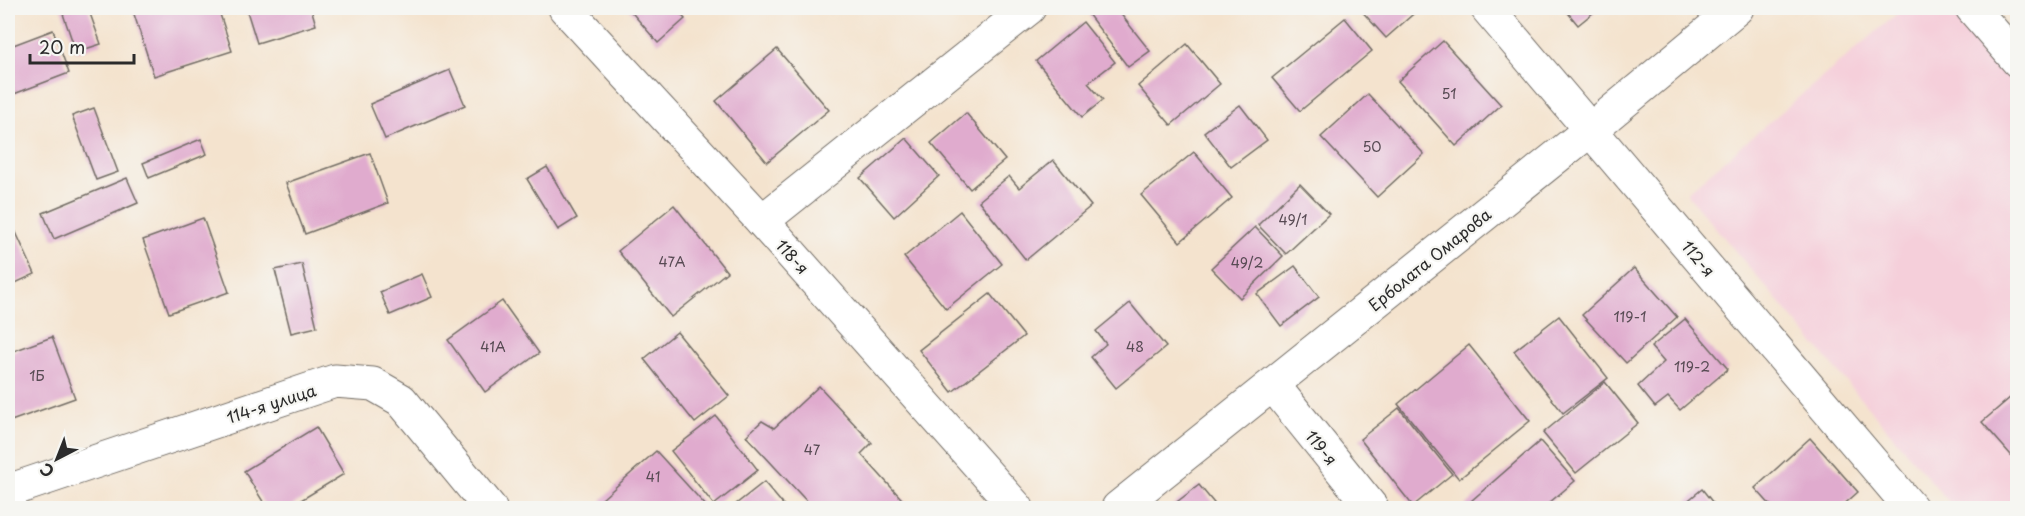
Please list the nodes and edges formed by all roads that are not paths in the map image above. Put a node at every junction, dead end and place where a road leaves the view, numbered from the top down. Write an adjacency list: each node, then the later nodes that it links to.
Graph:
1 (565, 8): 8 (street, 118-я)
2 (1029, 8): 8 (street)
3 (1487, 8): 7 (street, 112-я)
4 (1737, 8): 7 (street, Ерболата Омарова)
5 (1972, 8): 6 (street)
6 (2018, 61)
7 (1590, 130): 9 (street, Ерболата Омарова); 15 (street, 112-я)
8 (762, 221): 12 (street, 118-я)
9 (1273, 385): 13 (street, Ерболата Омарова); 14 (street, 119-я)
10 (8, 491): 11 (street, 114-я улица)
11 (490, 508)
12 (1017, 508)
13 (1118, 508)
14 (1372, 508)
15 (1911, 508)

